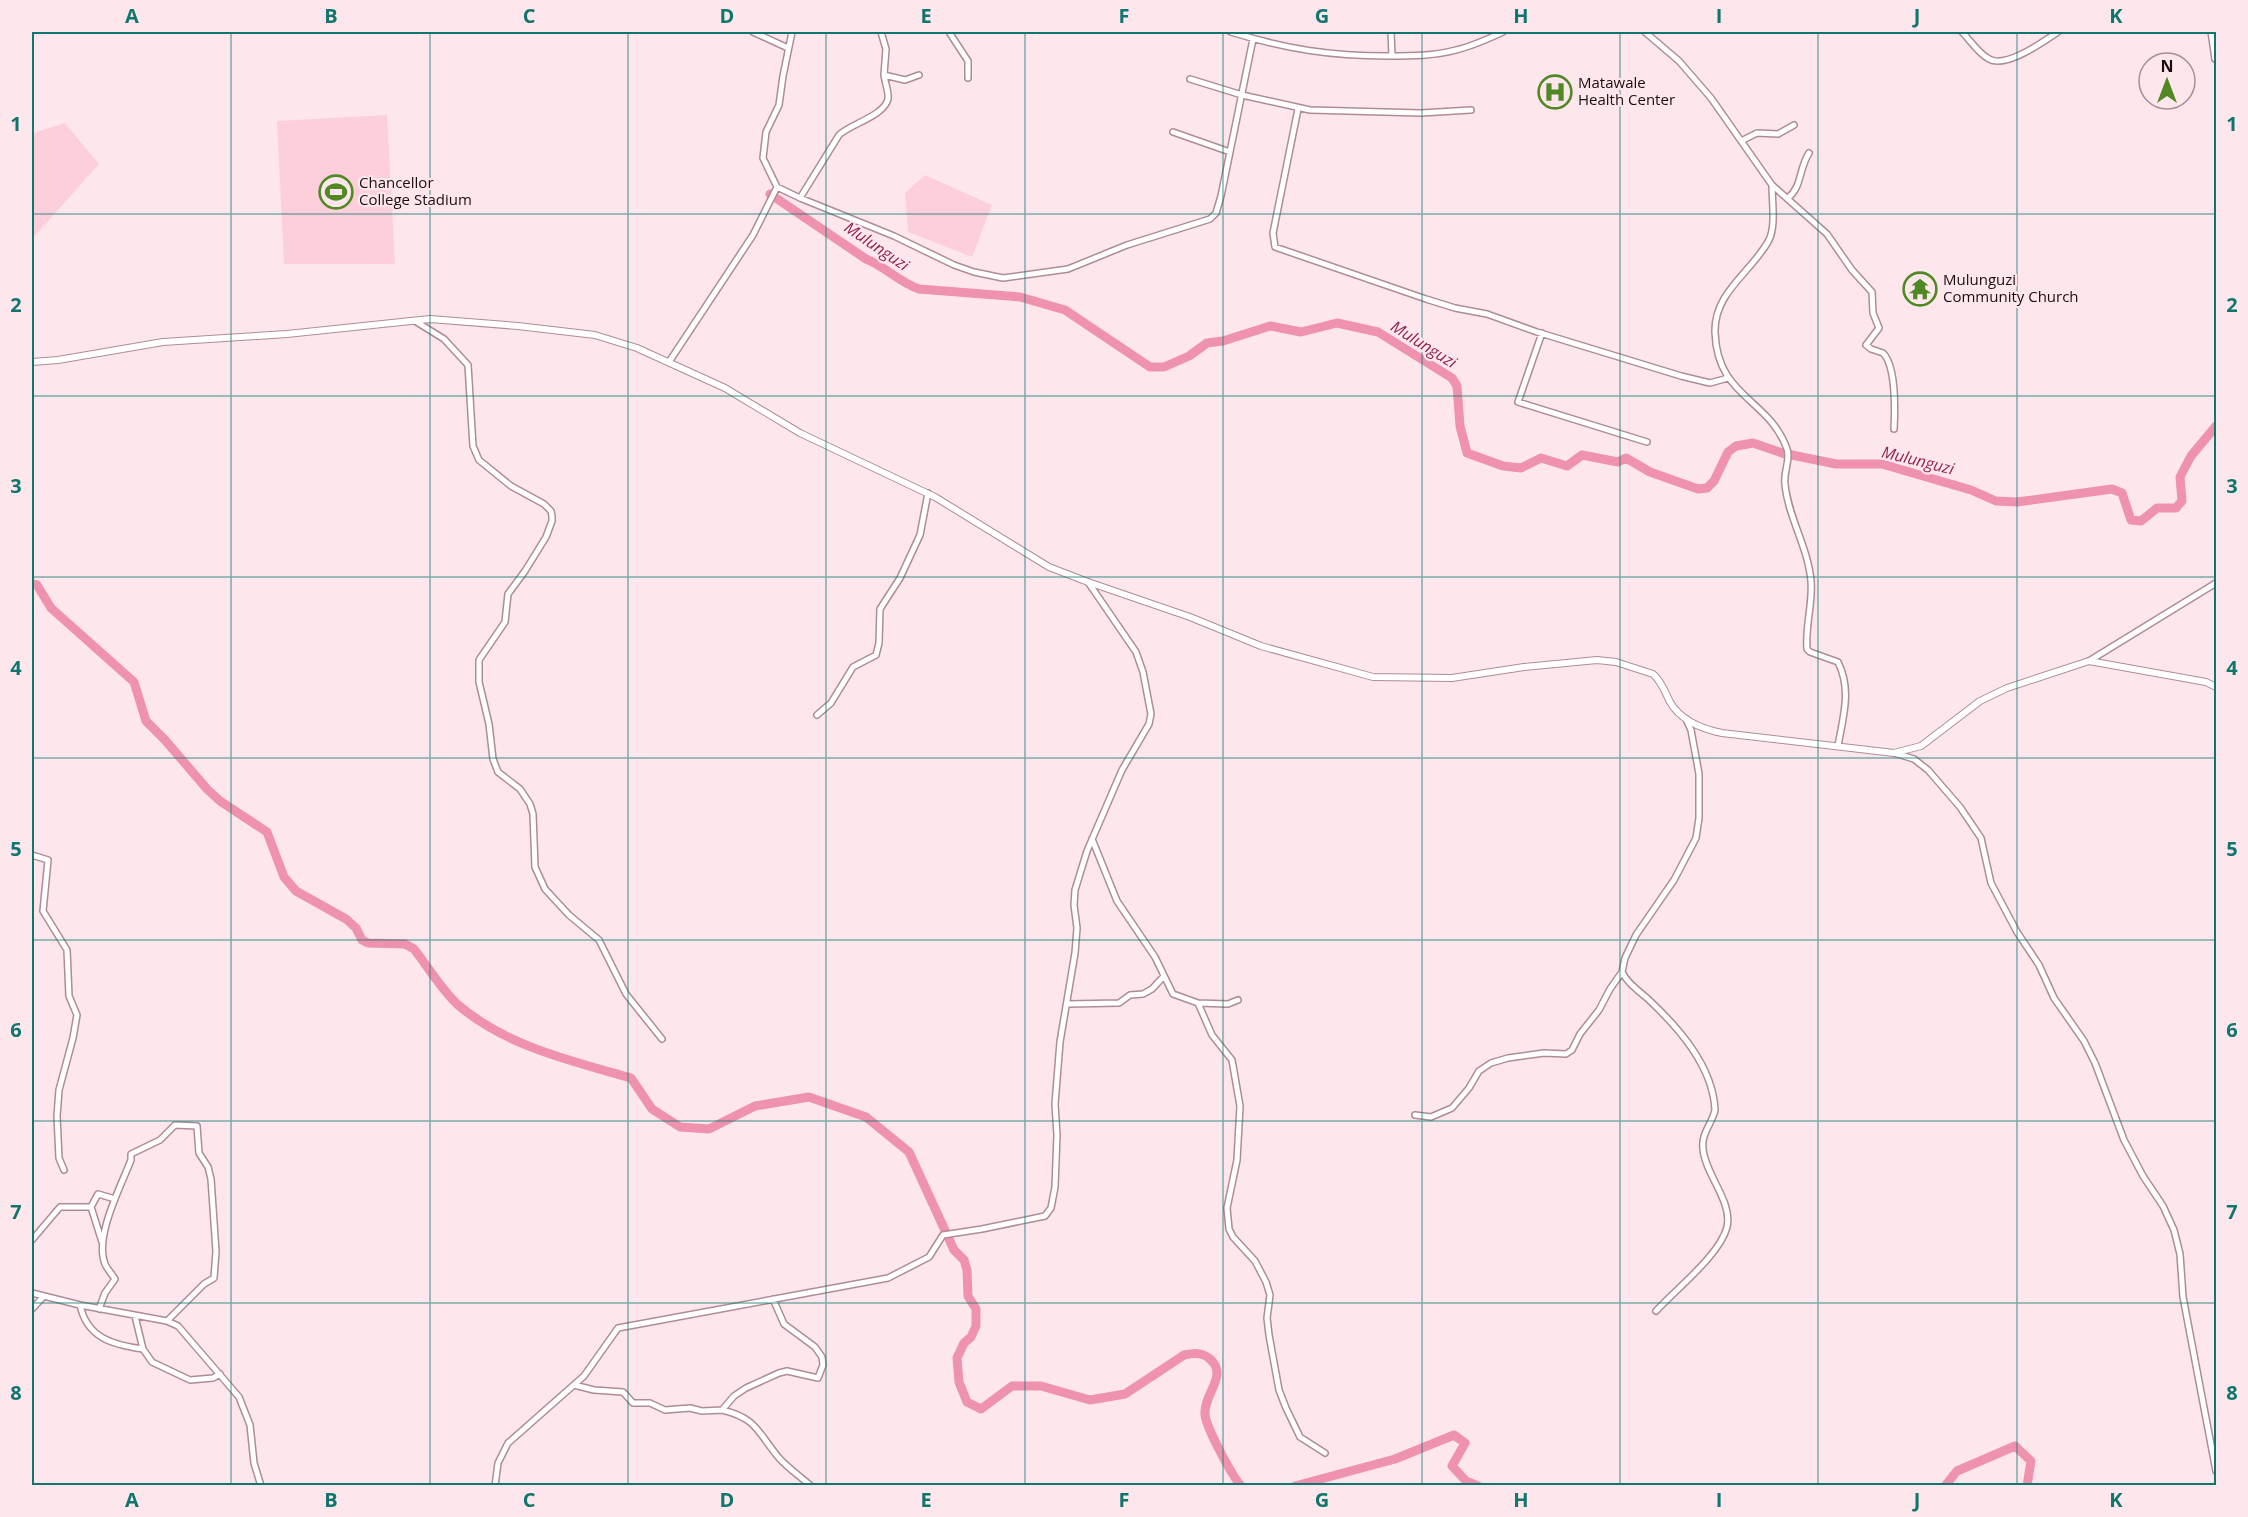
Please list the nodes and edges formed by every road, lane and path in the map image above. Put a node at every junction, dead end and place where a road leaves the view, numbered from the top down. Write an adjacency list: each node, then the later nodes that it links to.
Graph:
1 (753, 32): 13 (street)
2 (792, 32): 13 (street)
3 (881, 32): 16 (street)
4 (949, 32): 18 (street)
5 (1231, 32): 12 (street)
6 (1391, 32): 14 (street)
7 (1503, 32): 14 (street)
8 (1645, 32): 25 (street)
9 (1962, 32): 10 (street)
10 (2058, 32)
11 (2211, 32): 15 (street)
12 (1253, 39): 14 (street); 20 (street)
13 (788, 48): 29 (street)
14 (1392, 56)
15 (2215, 59)
16 (884, 75): 17 (street); 30 (street)
17 (919, 75)
18 (969, 78)
19 (1190, 79): 20 (street)
20 (1242, 95): 21 (street); 26 (street)
21 (1298, 109): 22 (street); 33 (street)
22 (1471, 110)
23 (1794, 125): 25 (street)
24 (1173, 132): 26 (street)
25 (1741, 141): 28 (street)
26 (1230, 152): 30 (street)
27 (1809, 153): 31 (street)
28 (1772, 186): 31 (street); 36 (street)
29 (777, 187): 30 (street); 35 (street)
30 (800, 198)
31 (1788, 198): 37 (street)
32 (414, 320): 34 (street); 35 (street); 55 (street)
33 (1542, 333): 36 (street); 38 (street)
34 (32, 362)
35 (669, 362): 39 (street)
36 (1728, 378): 46 (street)
37 (1894, 429)
38 (1647, 442)
39 (928, 493): 40 (street); 44 (street)
40 (1088, 582): 45 (street); 48 (street)
41 (2217, 583): 42 (street)
42 (2089, 661): 43 (street); 47 (street)
43 (2217, 687)
44 (817, 715)
45 (1686, 719): 46 (street); 50 (street)
46 (1838, 746): 47 (street)
47 (1894, 753): 76 (street)
48 (1092, 839): 51 (street); 54 (street)
49 (32, 855): 57 (street)
50 (1622, 972): 56 (street); 68 (street)
51 (1164, 976): 53 (street); 54 (street)
52 (1238, 1000): 53 (street)
53 (1198, 1003): 75 (street)
54 (1068, 1004): 64 (street)
55 (662, 1039)
56 (1415, 1115)
57 (64, 1170)
58 (115, 1199): 59 (street); 61 (street); 70 (street)
59 (91, 1207): 60 (street); 61 (street)
60 (32, 1240)
61 (102, 1242): 67 (street)
62 (32, 1293): 63 (street)
63 (44, 1296): 65 (street); 66 (street)
64 (773, 1299): 73 (street); 74 (street)
65 (80, 1305): 67 (street); 71 (street)
66 (32, 1309)
67 (99, 1309): 69 (street)
68 (1656, 1311)
69 (135, 1316): 70 (street); 71 (street)
70 (167, 1321): 72 (street)
71 (143, 1349): 72 (street)
72 (220, 1374): 77 (street)
73 (574, 1385): 74 (street); 78 (street)
74 (723, 1410): 79 (street)
75 (1324, 1453)
76 (2217, 1471)
77 (261, 1485)
78 (495, 1485)
79 (812, 1485)

